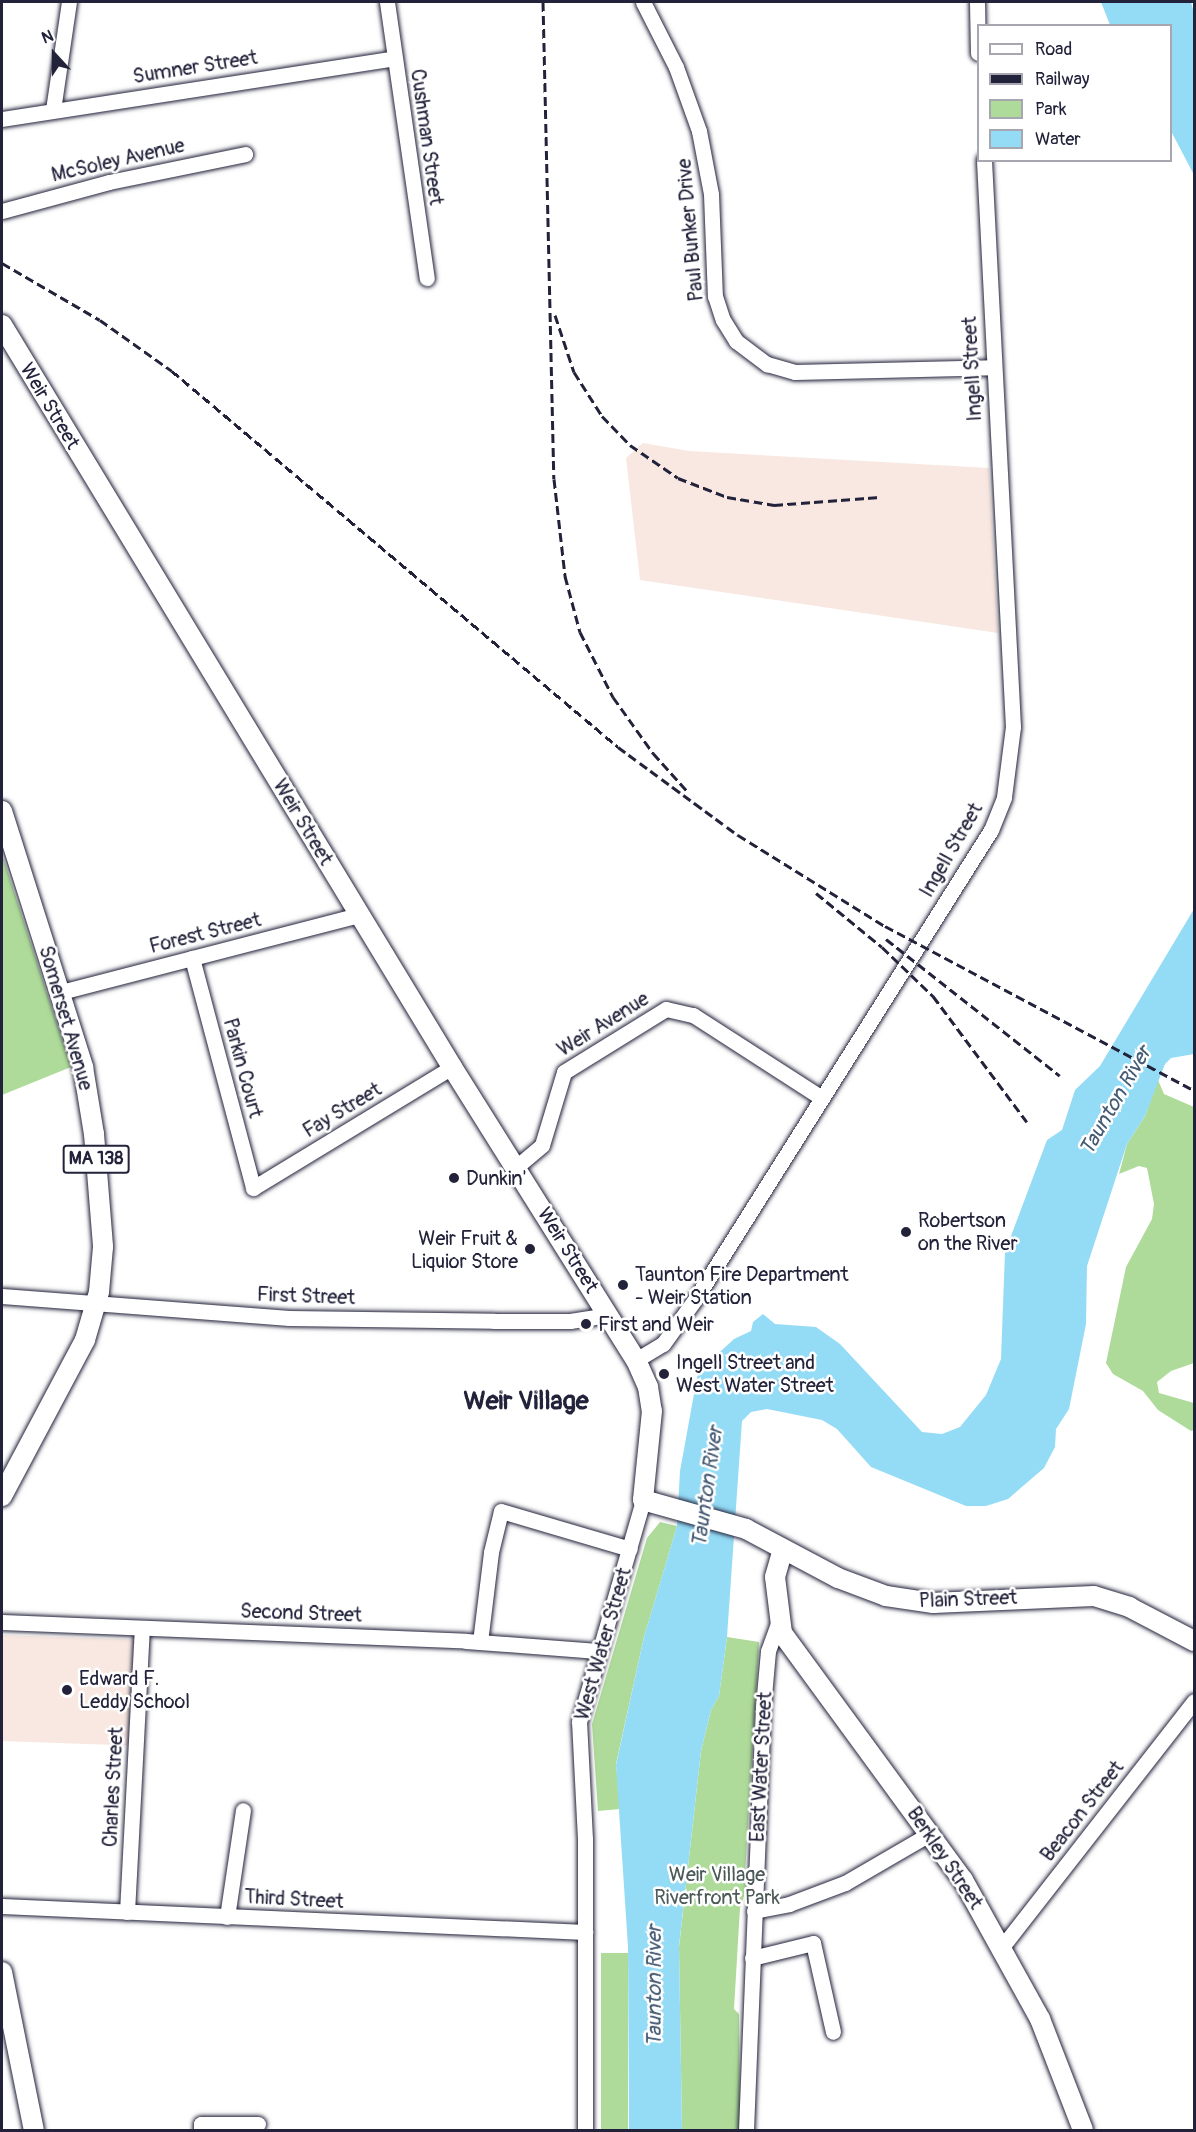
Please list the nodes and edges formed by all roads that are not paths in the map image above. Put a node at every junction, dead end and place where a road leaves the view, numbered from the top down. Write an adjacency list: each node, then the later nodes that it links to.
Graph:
1 (69, 2): 7 (street)
2 (387, 2): 6 (street, Cushman Street)
3 (643, 2): 14 (street, Paul Bunker Drive)
4 (977, 2): 5 (street)
5 (977, 24)
6 (394, 58): 7 (street, Sumner Street); 12 (street, Cushman Street)
7 (53, 110): 8 (street, Sumner Street)
8 (2, 118)
9 (245, 154): 11 (street, McSoley Avenue)
10 (984, 162): 14 (street, Ingell Street)
11 (2, 211)
12 (427, 278)
13 (2, 325): 16 (main road, Weir Street)
14 (993, 367): 20 (street, Ingell Street)
15 (2, 811): 18 (main road, Somerset Avenue / MA 138)
16 (359, 915): 17 (street, Forest Street); 19 (main road, Weir Street)
17 (192, 958): 18 (street, Forest Street); 22 (street, Parkin Court)
18 (61, 992): 24 (main road, Somerset Avenue / MA 138)
19 (452, 1067): 21 (main road, Weir Street); 22 (street, Fay Street)
20 (822, 1098): 21 (street, Weir Avenue); 26 (street, Ingell Street)
21 (516, 1168): 25 (main road, Weir Street)
22 (253, 1188)
23 (2, 1296): 24 (street, First Street)
24 (97, 1302): 25 (street, First Street); 27 (main road, Somerset Avenue / MA 138)
25 (609, 1315): 26 (main road, West Water Street)
26 (636, 1360): 28 (main road, West Water Street)
27 (2, 1496)
28 (643, 1500): 29 (street, West Water Street); 30 (main road, Plain Street)
29 (630, 1549): 35 (street); 36 (street, West Water Street)
30 (790, 1552): 31 (main road, East Water Street); 34 (main road, Plain Street)
31 (777, 1614): 39 (main road, Berkley Street); 41 (street, East Water Street)
32 (2, 1622): 33 (street, Second Street)
33 (142, 1628): 35 (street, Second Street); 42 (street, Charles Street)
34 (1194, 1641)
35 (480, 1642): 36 (street, Second Street)
36 (598, 1651): 44 (street, West Water Street)
37 (1194, 1701): 45 (street, Beacon Street)
38 (243, 1810): 43 (street)
39 (931, 1833): 41 (street); 45 (main road, Berkley Street)
40 (2, 1906): 42 (street, Third Street)
41 (754, 1911): 46 (street, East Water Street)
42 (127, 1912): 43 (street, Third Street)
43 (227, 1917): 44 (street, Third Street)
44 (585, 1932): 52 (street, West Water Street)
45 (1002, 1947): 54 (main road, Berkley Street)
46 (752, 1958): 48 (street); 53 (street, East Water Street)
47 (2, 1972): 50 (main road)
48 (833, 2032)
49 (258, 2124): 51 (street)
50 (34, 2130)
51 (201, 2130)
52 (585, 2130)
53 (746, 2130)
54 (1083, 2130)

